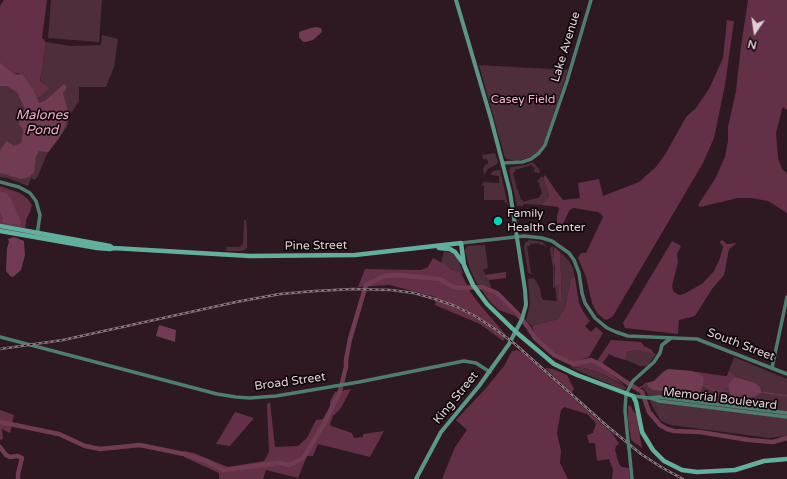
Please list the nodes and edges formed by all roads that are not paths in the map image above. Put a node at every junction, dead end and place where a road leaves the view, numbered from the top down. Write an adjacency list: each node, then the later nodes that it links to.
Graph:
1 (456, 0): 3 (main road)
2 (591, 0): 3 (main road, Lake Avenue)
3 (503, 163): 8 (main road)
4 (0, 182): 7 (main road)
5 (0, 226): 7 (highway)
6 (0, 231): 7 (highway)
7 (37, 236): 10 (highway, Pine Street)
8 (518, 237): 9 (main road, Pine Street); 13 (main road, King Street); 15 (main road, Pine Street)
9 (461, 243): 10 (highway, Pine Street); 11 (highway)
10 (429, 247): 11 (highway)
11 (464, 264): 13 (highway)
12 (787, 297): 18 (main road)
13 (516, 332): 19 (main road, King Street); 21 (highway)
14 (0, 337): 19 (main road, Broad Street)
15 (654, 337): 16 (main road, South Street); 17 (main road)
16 (673, 338): 17 (main road); 18 (main road, South Street)
17 (662, 345): 21 (main road)
18 (772, 368): 20 (main road, South Street)
19 (490, 372): 27 (main road, King Street)
20 (787, 374)
21 (626, 394): 22 (highway); 28 (main road, bridge)
22 (633, 396): 23 (main road, Memorial Boulevard); 26 (highway)
23 (650, 398): 24 (main road, Memorial Boulevard); 25 (main road, Memorial Boulevard)
24 (787, 413)
25 (787, 417)
26 (787, 459)
27 (416, 479)
28 (632, 479)

